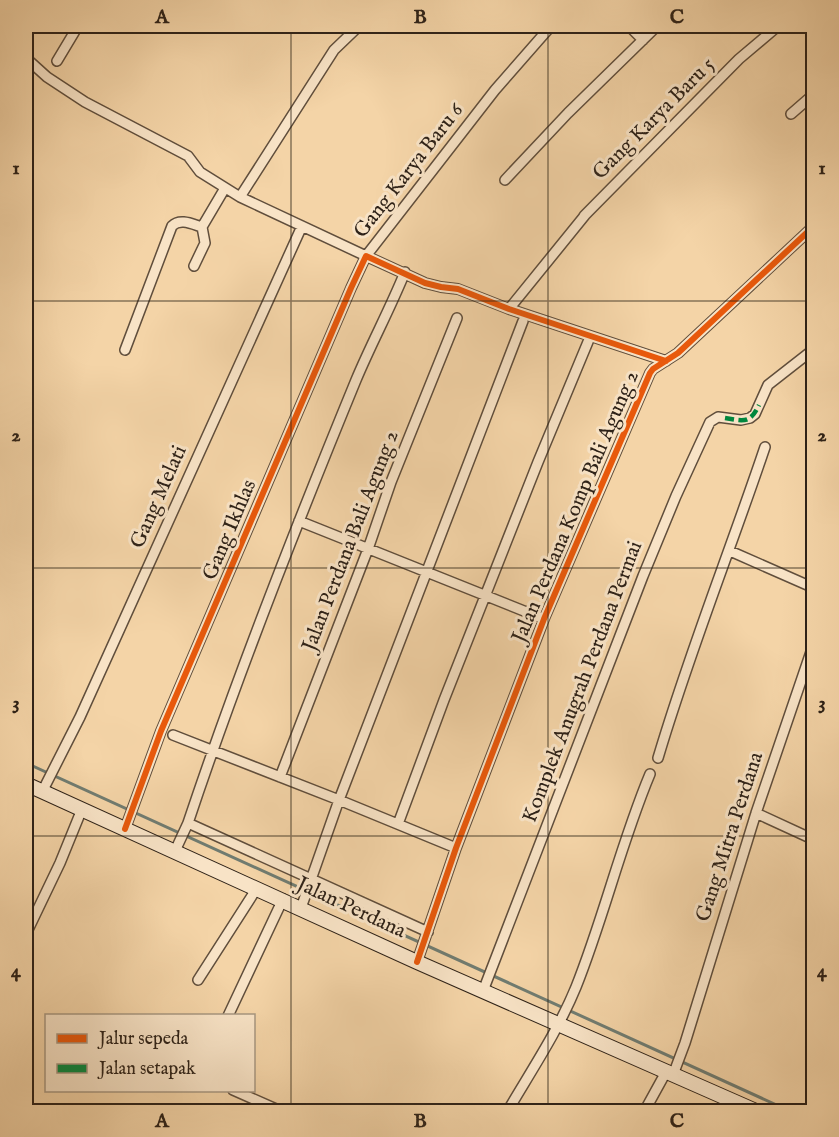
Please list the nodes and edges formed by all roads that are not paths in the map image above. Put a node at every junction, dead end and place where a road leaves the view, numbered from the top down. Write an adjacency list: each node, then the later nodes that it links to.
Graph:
1 (78, 26): 11 (street)
2 (253, 26): 3 (street)
3 (259, 26)
4 (359, 26): 16 (street)
5 (551, 26): 20 (street, Gang Karya Baru 6)
6 (629, 26): 9 (street)
7 (657, 26): 9 (street)
8 (778, 26): 23 (street, Gang Karya Baru 5)
9 (643, 40): 14 (street)
10 (26, 58): 15 (street, Gang Karya Baru 6)
11 (57, 61)
12 (813, 94): 13 (street)
13 (790, 114)
14 (505, 180)
15 (225, 188): 16 (street, Gang Karya Baru 6); 19 (street)
16 (240, 198): 17 (street, Gang Karya Baru 6)
17 (302, 226): 20 (street, Gang Karya Baru 6); 45 (street, Gang Melati)
18 (813, 226): 29 (street, Jalan Perdana Komp Bali Agung 2)
19 (202, 227): 21 (street); 28 (street)
20 (366, 256): 22 (street); 49 (street, Gang Ikhlas)
21 (194, 266)
22 (404, 275): 23 (street); 31 (street)
23 (508, 309): 26 (street)
24 (457, 318): 32 (street, Jalan Perdana Bali Agung 2)
25 (523, 321): 34 (street)
26 (590, 337): 29 (street); 36 (street)
27 (813, 349): 63 (street, Komplek Anugrah Perdana Permai)
28 (125, 350)
29 (666, 361): 37 (street, Jalan Perdana Komp Bali Agung 2)
30 (765, 447): 33 (street)
31 (299, 521): 32 (street); 40 (street)
32 (368, 549): 34 (street); 43 (street, Jalan Perdana Bali Agung 2)
33 (730, 551): 35 (street); 41 (street)
34 (427, 573): 36 (street); 46 (street)
35 (813, 588)
36 (486, 597): 37 (street); 51 (street)
37 (544, 619): 54 (street, Jalan Perdana Komp Bali Agung 2)
38 (813, 643): 48 (street, Gang Mitra Perdana)
39 (173, 735): 40 (street)
40 (212, 751): 43 (street); 50 (street)
41 (658, 758)
42 (650, 774): 65 (street)
43 (280, 777): 46 (street)
44 (26, 784): 45 (street, Jalan Perdana)
45 (45, 787): 47 (street, Jalan Perdana)
46 (339, 800): 51 (street); 55 (street)
47 (82, 809): 49 (street, Jalan Perdana); 59 (street)
48 (756, 813): 52 (street); 66 (street, Gang Mitra Perdana)
49 (127, 824): 53 (street, Jalan Perdana)
50 (187, 824): 53 (street); 55 (street)
51 (398, 824): 54 (street)
52 (808, 837)
53 (177, 848): 56 (street, Jalan Perdana)
54 (456, 848): 60 (street, Jalan Perdana Komp Bali Agung 2)
55 (311, 882): 58 (street); 60 (street)
56 (257, 888): 57 (street, Jalan Perdana); 62 (street)
57 (284, 899): 58 (street, Jalan Perdana); 64 (street)
58 (302, 906): 61 (street, Jalan Perdana)
59 (26, 934)
60 (428, 934): 61 (street, Jalan Perdana Komp Bali Agung 2)
61 (418, 958): 63 (street, Jalan Perdana)
62 (198, 980)
63 (485, 987): 65 (street, Jalan Perdana)
64 (229, 1014)
65 (560, 1021): 66 (street, Jalan Perdana); 69 (street)
66 (672, 1072): 70 (street, Gang Mitra Perdana); 71 (street, Jalan Perdana)
67 (238, 1092): 68 (street)
68 (283, 1112)
69 (507, 1112)
70 (644, 1112)
71 (758, 1112)

